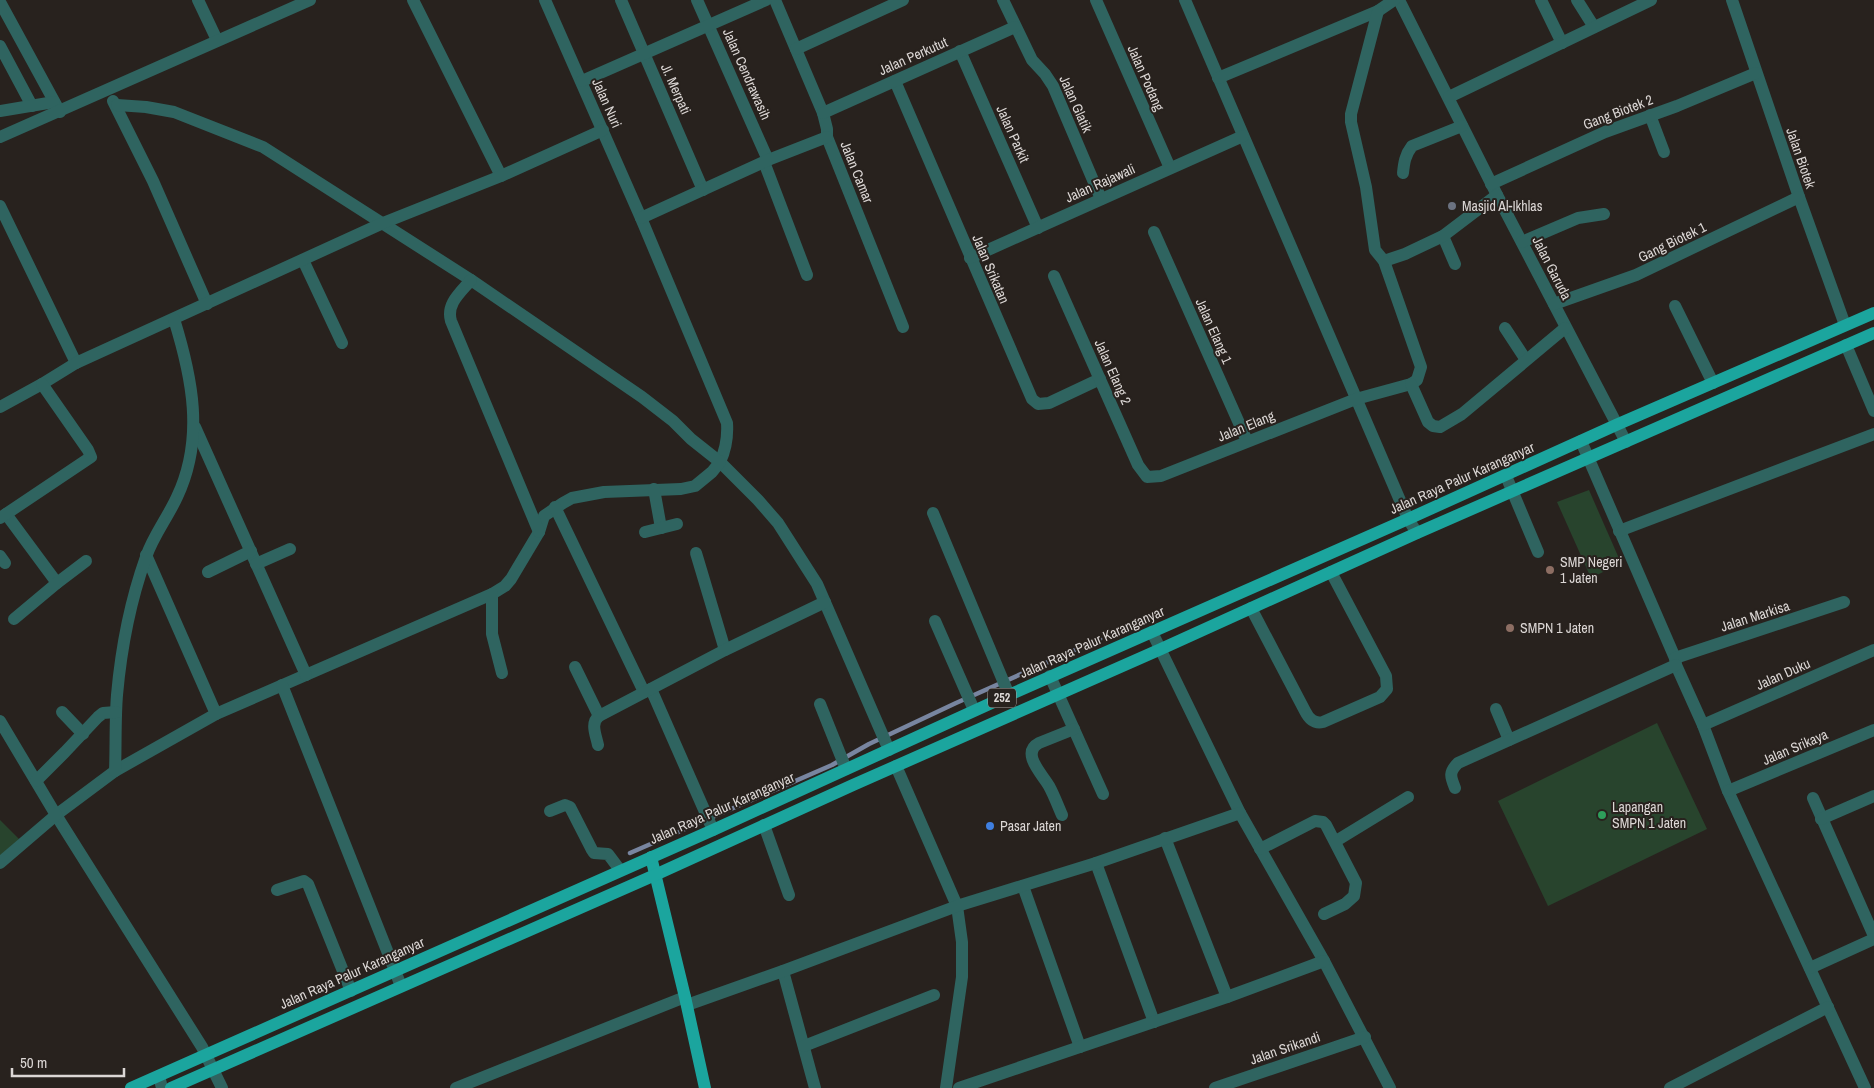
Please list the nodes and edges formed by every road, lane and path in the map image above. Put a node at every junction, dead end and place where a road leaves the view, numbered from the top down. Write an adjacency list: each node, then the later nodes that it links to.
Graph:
1 (198, 0): 24 (street)
2 (310, 0): 24 (street)
3 (413, 0): 51 (street)
4 (545, 0): 33 (street, Jalan Nuri)
5 (621, 0): 29 (street, Jl. Merpati)
6 (697, 0): 21 (street, Jalan Cendrawasih)
7 (766, 0): 21 (street)
8 (775, 0): 27 (street, Jalan Camar)
9 (903, 0): 27 (street)
10 (1002, 0): 22 (street, Jalan Glatik)
11 (1096, 0): 49 (street, Jalan Podang)
12 (1185, 0): 31 (street)
13 (1394, 0): 20 (street)
14 (1399, 0): 35 (street, Jalan Garuda)
15 (1541, 0): 25 (street)
16 (1577, 0): 23 (street)
17 (1650, 0): 23 (street)
18 (1732, 0): 30 (street, Jalan Biotek)
19 (0, 2): 38 (street)
20 (1378, 11): 31 (street); 66 (street)
21 (708, 25): 29 (street); 48 (street, Jalan Cendrawasih)
22 (1015, 27): 28 (street, Jalan Perkutut); 55 (street, Jalan Glatik)
23 (1594, 27): 25 (street)
24 (217, 40): 34 (street)
25 (1562, 43): 35 (street)
26 (0, 46): 37 (street)
27 (796, 49): 40 (street, Jalan Camar)
28 (960, 52): 32 (street, Jalan Perkutut); 60 (street, Jalan Parkit)
29 (644, 53): 33 (street); 53 (street, Jl. Merpati)
30 (1756, 73): 41 (street, Gang Biotek 2); 54 (street, Jalan Biotek)
31 (1218, 78): 44 (street)
32 (895, 81): 40 (street, Jalan Perkutut); 64 (street, Jalan Srikatan)
33 (582, 82): 43 (street, Jalan Nuri)
34 (106, 91): 36 (street); 38 (street)
35 (1449, 97): 42 (street, Jalan Garuda)
36 (117, 105): 59 (street); 71 (street)
37 (32, 106): 38 (street); 39 (street)
38 (57, 107): 45 (street)
39 (0, 111)
40 (823, 113): 46 (street, Jalan Camar)
41 (1650, 115): 47 (street); 52 (street, Gang Biotek 2)
42 (1462, 126): 50 (street); 52 (street, Jalan Garuda)
43 (603, 130): 51 (street); 58 (street, Jalan Nuri)
44 (1243, 136): 49 (street, Jalan Rajawali); 89 (street)
45 (0, 137)
46 (827, 138): 48 (street); 77 (street, Jalan Camar)
47 (1664, 152)
48 (766, 161): 53 (street); 68 (street, Jalan Cendrawasih)
49 (1170, 168): 55 (street, Jalan Rajawali)
50 (1403, 173)
51 (500, 176): 59 (street)
52 (1494, 189): 62 (street, Gang Biotek 2); 63 (street, Jalan Garuda)
53 (703, 190): 58 (street)
54 (1799, 197): 72 (street, Gang Biotek 1); 76 (street, Jalan Biotek)
55 (1101, 199): 60 (street, Jalan Rajawali)
56 (0, 206): 84 (street)
57 (1604, 214): 63 (street)
58 (641, 218): 99 (street, Jalan Nuri)
59 (383, 223): 65 (street); 70 (street)
60 (1038, 228): 64 (street, Jalan Rajawali)
61 (1154, 232): 95 (street, Jalan Elang 1)
62 (1443, 236): 66 (street, Gang Biotek 2); 67 (street)
63 (1522, 242): 72 (street, Jalan Garuda)
64 (970, 258): 85 (street, Jalan Srikatan)
65 (303, 260): 71 (street); 81 (street)
66 (1384, 261): 88 (street)
67 (1455, 264)
68 (807, 275)
69 (1054, 276): 85 (street, Jalan Elang 2)
70 (471, 280): 99 (street); 111 (street)
71 (206, 304): 75 (street)
72 (1554, 304): 79 (street, Jalan Garuda)
73 (1675, 306): 86 (street)
74 (1874, 313): 76 (main road, Jalan Raya Palur Karanganyar / 252)
75 (174, 319): 84 (street); 92 (street)
76 (1846, 325): 86 (main road, Jalan Raya Palur Karanganyar / 252)
77 (903, 327)
78 (1505, 328): 83 (street)
79 (1565, 328): 83 (street); 93 (street, Jalan Garuda)
80 (1874, 334): 82 (main road, 252)
81 (342, 343)
82 (1846, 345): 91 (street); 97 (main road, 252)
83 (1526, 360): 88 (street)
84 (76, 363): 87 (street)
85 (1100, 379): 101 (street, Jalan Elang 2)
86 (1713, 383): 93 (main road, Jalan Raya Palur Karanganyar / 252)
87 (42, 384): 90 (street); 106 (street)
88 (1411, 384): 89 (street, Jalan Elang)
89 (1356, 399): 95 (street, Jalan Elang); 107 (street)
90 (0, 407)
91 (1874, 411)
92 (193, 422): 115 (street); 118 (street)
93 (1616, 425): 96 (main road, Jalan Raya Palur Karanganyar / 252); 97 (street, Jalan Garuda)
94 (1874, 434): 110 (street)
95 (1247, 441): 101 (street, Jalan Elang)
96 (1581, 441): 98 (street); 100 (main road, Jalan Raya Palur Karanganyar / 252)
97 (1626, 442): 98 (main road, 252)
98 (1589, 458): 103 (main road, 252); 110 (street)
99 (720, 462): 102 (street); 125 (street)
100 (1506, 476): 103 (street); 107 (main road, Jalan Raya Palur Karanganyar / 252)
101 (1147, 477)
102 (654, 489): 104 (street); 109 (street)
103 (1513, 491): 113 (main road, 252); 116 (street)
104 (555, 507): 111 (street); 141 (street)
105 (933, 513): 140 (street)
106 (3, 516): 123 (street)
107 (1408, 519): 113 (street); 130 (main road, Jalan Raya Palur Karanganyar / 252)
108 (677, 524): 109 (street)
109 (661, 528): 112 (street)
110 (1619, 531): 134 (street)
111 (539, 532): 124 (street)
112 (645, 532)
113 (1417, 533): 122 (main road, 252)
114 (290, 548): 120 (street)
115 (251, 551): 120 (street); 121 (street)
116 (1538, 552)
117 (696, 553): 132 (street)
118 (146, 555): 147 (street); 148 (street)
119 (86, 561): 123 (street)
120 (256, 564): 137 (street)
121 (208, 572)
122 (1331, 572): 127 (main road, 252); 127 (street)
123 (57, 582): 128 (street)
124 (492, 594): 136 (street); 137 (street)
125 (825, 602): 132 (street); 156 (street)
126 (1844, 602): 134 (street, Jalan Markisa)
127 (1251, 608): 131 (main road, 252)
128 (14, 619)
129 (935, 621): 143 (street)
130 (1152, 632): 131 (street); 138 (main road, Jalan Raya Palur Karanganyar / 252)
131 (1161, 649): 142 (main road, 252); 170 (street)
132 (725, 650): 141 (street)
133 (1874, 650): 151 (street, Jalan Duku)
134 (1676, 661): 151 (street); 155 (street, Jalan Markisa)
135 (575, 667): 149 (street)
136 (502, 673)
137 (306, 675): 139 (street)
138 (1050, 676): 140 (main road, Jalan Raya Palur Karanganyar / 252); 142 (street)
139 (282, 685): 148 (street); 191 (street)
140 (1005, 685): 143 (main road, Jalan Raya Palur Karanganyar / 252)
141 (647, 691): 149 (street); 174 (street)
142 (1059, 693): 152 (street); 159 (main road, 252)
143 (971, 702): 156 (main road, Jalan Raya Palur Karanganyar / 252)
144 (820, 704): 158 (street)
145 (1496, 709): 155 (street)
146 (62, 712): 154 (street)
147 (116, 712): 154 (street); 160 (street)
148 (216, 714): 160 (street)
149 (599, 716): 157 (street)
150 (0, 721): 161 (street)
151 (1703, 724): 164 (street)
152 (1074, 728): 165 (street); 172 (street)
153 (1874, 730): 164 (street, Jalan Srikaya)
154 (83, 734): 161 (street)
155 (1509, 740): 163 (street, Jalan Markisa)
156 (885, 741): 158 (main road, Jalan Raya Palur Karanganyar / 252); 159 (main road)
157 (598, 745)
158 (843, 763): 162 (main road); 174 (main road, Jalan Raya Palur Karanganyar / 252)
159 (896, 766): 162 (main road, 252); 187 (street)
160 (115, 771): 171 (street)
161 (36, 781): 171 (street)
162 (854, 785): 175 (main road, 252)
163 (1455, 788)
164 (1728, 791): 192 (street)
165 (1104, 794)
166 (1874, 796): 173 (street)
167 (1408, 797): 177 (street)
168 (1813, 798): 173 (street)
169 (550, 811): 182 (street)
170 (1240, 813): 176 (street); 178 (street)
171 (56, 815): 180 (street); 204 (street)
172 (1062, 815)
173 (1821, 818): 189 (street)
174 (709, 821): 179 (main road, Jalan Raya Palur Karanganyar / 252)
175 (764, 825): 183 (main road, 252); 186 (street)
176 (1164, 838): 181 (street); 197 (street)
177 (1336, 841): 178 (street); 188 (street)
178 (1260, 849): 190 (street)
179 (650, 857): 182 (main road, Jalan Raya Palur Karanganyar / 252); 183 (main road)
180 (0, 863)
181 (1096, 863): 184 (street); 200 (street)
182 (620, 870): 191 (main road, Jalan Raya Palur Karanganyar / 252)
183 (655, 876): 195 (main road, 252); 198 (main road)
184 (1023, 886): 187 (street); 203 (street)
185 (277, 890): 194 (street)
186 (789, 895)
187 (957, 906): 193 (street); 214 (street)
188 (1324, 914)
189 (1874, 937): 192 (street)
190 (1324, 961): 197 (street); 201 (street)
191 (393, 966): 194 (main road, Jalan Raya Palur Karanganyar / 252); 195 (street)
192 (1810, 968): 199 (street)
193 (783, 971): 198 (street); 202 (street)
194 (349, 985): 204 (main road, Jalan Raya Palur Karanganyar / 252)
195 (401, 986): 205 (main road, 252)
196 (934, 995): 202 (street)
197 (1227, 997): 200 (street)
198 (686, 1001): 211 (street); 212 (main road)
199 (1828, 1007): 217 (street); 218 (street)
200 (1154, 1022): 203 (street)
201 (1365, 1037): 207 (street); 216 (street, Jalan Srikandi)
202 (804, 1046): 213 (street)
203 (1080, 1047): 215 (street)
204 (204, 1051): 205 (street); 206 (main road, Jalan Raya Palur Karanganyar / 252)
205 (214, 1069): 209 (main road, 252); 210 (street)
206 (160, 1082): 208 (main road, Jalan Raya Palur Karanganyar / 252)
207 (1385, 1087)
208 (131, 1088)
209 (171, 1088)
210 (222, 1088)
211 (456, 1088)
212 (705, 1088)
213 (816, 1088)
214 (946, 1088)
215 (959, 1088)
216 (1215, 1088)
217 (1670, 1088)
218 (1865, 1088)

